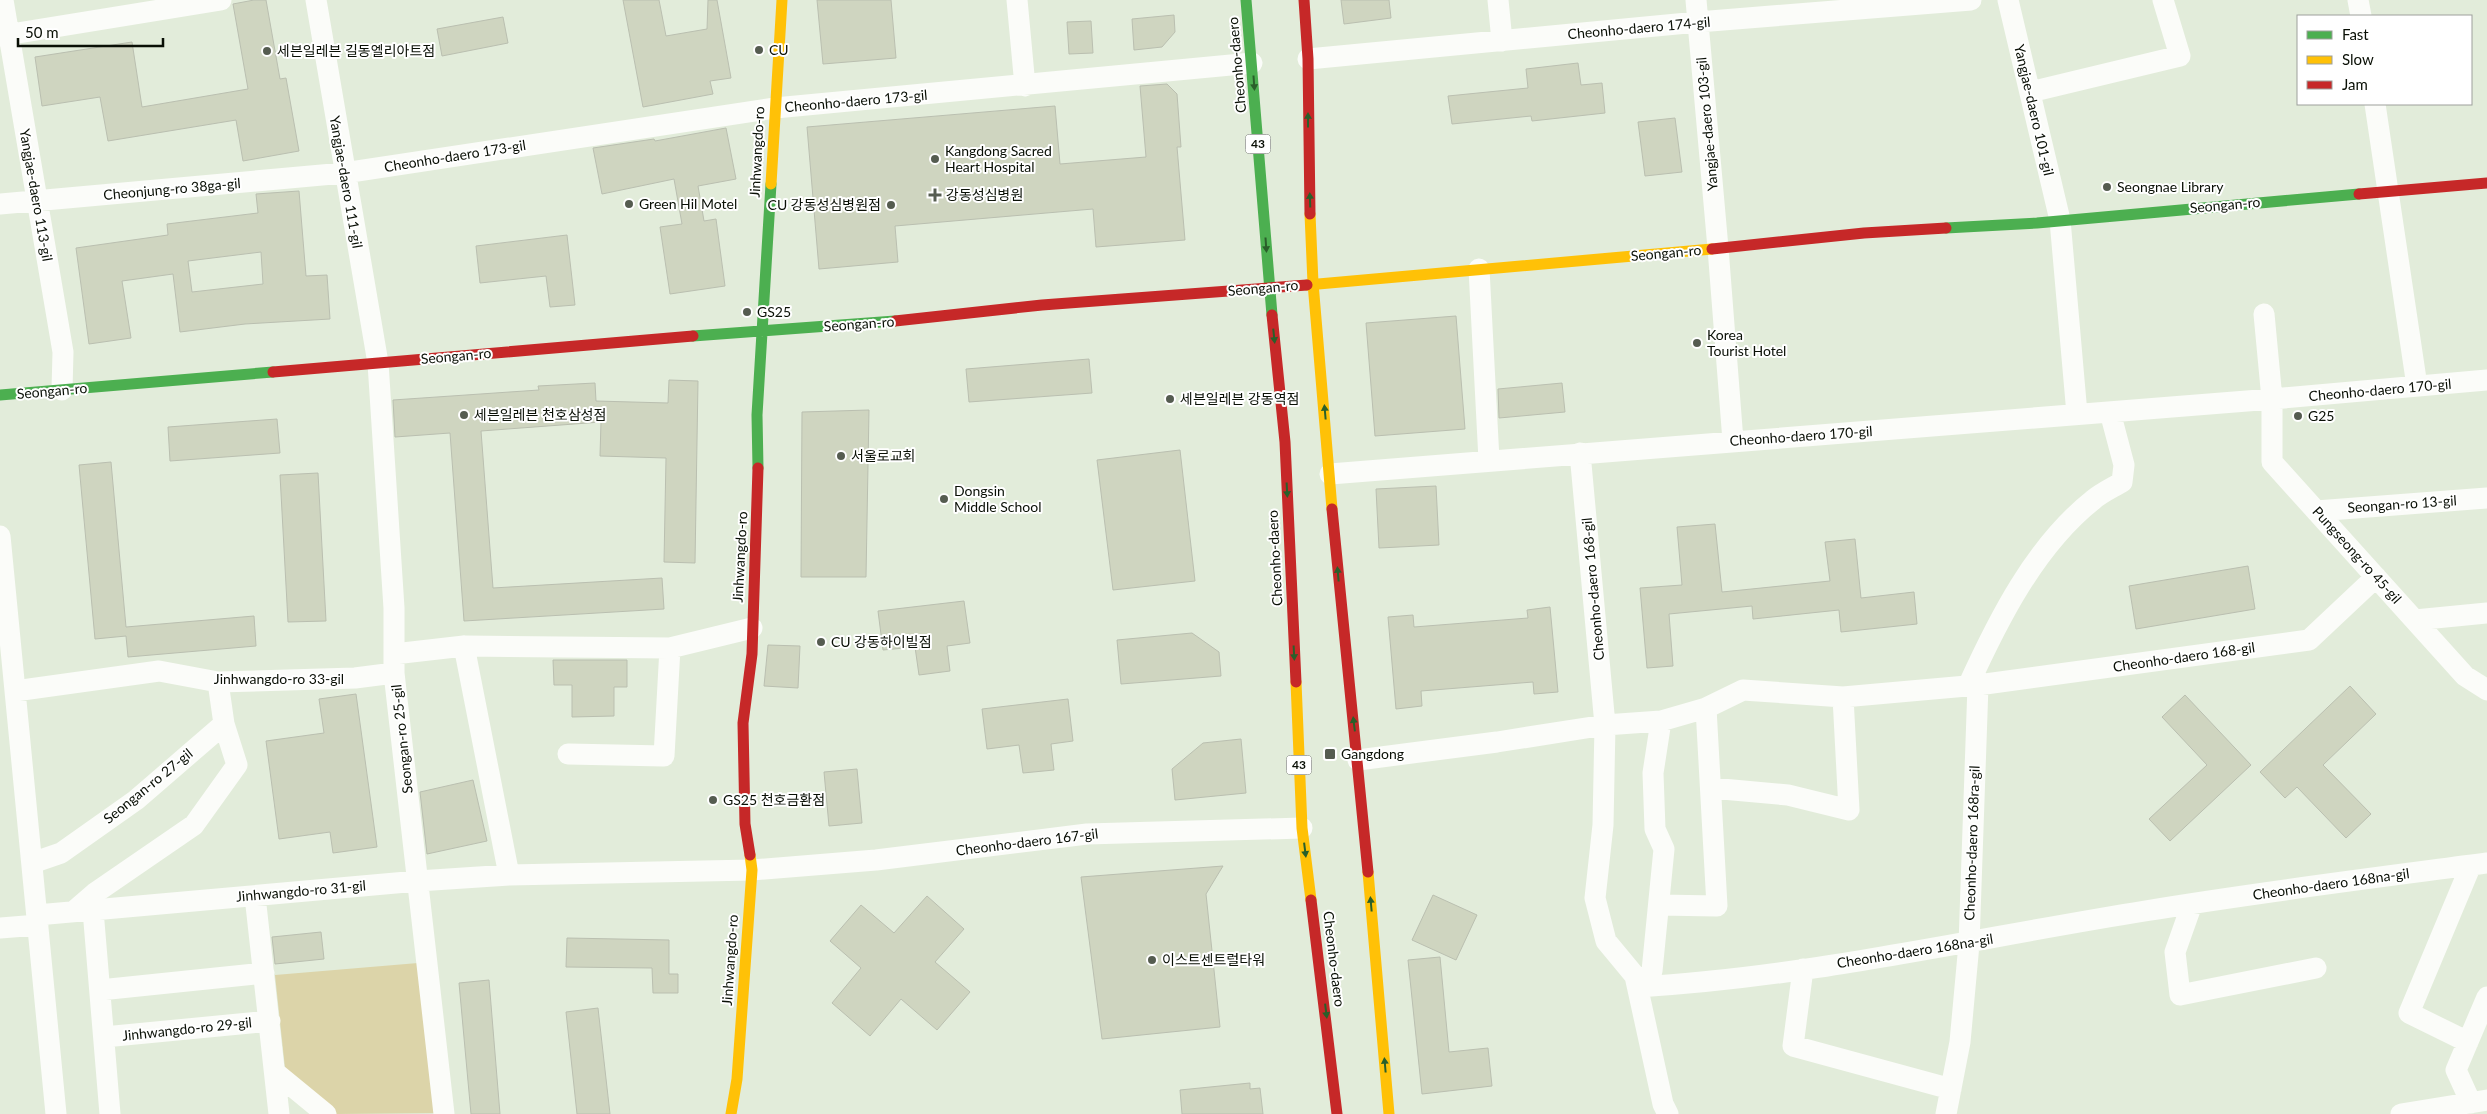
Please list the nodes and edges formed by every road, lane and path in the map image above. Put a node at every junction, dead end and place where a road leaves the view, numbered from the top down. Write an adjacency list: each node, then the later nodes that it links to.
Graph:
1 (3, 0): 16 (street, Yangjae-daero 113-gil)
2 (221, 0): 16 (street)
3 (316, 0): 24 (street, Yangjae-daero 111-gil)
4 (782, 0): 23 (main road, Jinhwangdo-ro)
5 (1017, 0): 20 (street)
6 (1246, 0): 19 (main road, Cheonho-daero / 43)
7 (1304, 0): 18 (main road)
8 (1498, 0): 17 (street)
9 (1696, 0): 15 (street, Yangjae-daero 103-gil)
10 (1971, 0): 15 (street, Cheonho-daero 174-gil)
11 (2008, 0): 21 (street, Yangjae-daero 101-gil)
12 (2163, 0): 21 (street)
13 (2358, 0): 14 (street)
14 (2361, 15)
15 (1698, 22): 17 (street, Cheonho-daero 174-gil); 30 (street, Yangjae-daero 103-gil)
16 (4, 35): 27 (street, Yangjae-daero 113-gil)
17 (1502, 41): 18 (street, Cheonho-daero 174-gil)
18 (1308, 59): 32 (main road, one-way to 18)
19 (1252, 63): 20 (street, Cheonho-daero 173-gil); 33 (main road, Cheonho-daero / 43, one-way to 33)
20 (1025, 86): 23 (street, Cheonho-daero 173-gil)
21 (2030, 92): 29 (street, Yangjae-daero 101-gil)
22 (2375, 105): 26 (street)
23 (774, 108): 24 (street, Cheonho-daero 173-gil); 35 (main road, Jinhwangdo-ro)
24 (344, 173): 27 (street, Cheonjung-ro 38ga-gil); 36 (street, Yangjae-daero 111-gil)
25 (2487, 183): 26 (main road, Seongan-ro)
26 (2389, 190): 29 (main road, Seongan-ro); 38 (street)
27 (37, 201): 28 (street, Cheonjung-ro 38ga-gil); 39 (street, Yangjae-daero 113-gil)
28 (0, 204)
29 (2060, 220): 30 (main road, Seongan-ro); 43 (street)
30 (1718, 248): 31 (main road, Seongan-ro); 44 (street, Seongan-ro)
31 (1479, 269): 32 (main road, Seongan-ro); 46 (street)
32 (1313, 283): 33 (main road, Seongan-ro); 47 (main road, one-way to 32)
33 (1269, 288): 35 (main road, Seongan-ro); 71 (main road, Cheonho-daero / 43, one-way to 71)
34 (2264, 314): 41 (street)
35 (762, 330): 36 (main road, Seongan-ro); 54 (main road, Jinhwangdo-ro)
36 (378, 363): 39 (main road, Seongan-ro); 58 (street, Seongan-ro 25-gil)
37 (2487, 380): 38 (street, Cheonho-daero 170-gil)
38 (2417, 386): 41 (street, Cheonho-daero 170-gil)
39 (62, 390): 40 (main road, Seongan-ro)
40 (0, 395)
41 (2272, 399): 42 (street, Cheonho-daero 170-gil); 49 (street, Pungseong-ro 45-gil)
42 (2110, 412): 43 (street, Cheonho-daero 170-gil); 60 (street)
43 (2077, 414): 44 (street, Cheonho-daero 170-gil)
44 (1732, 441): 45 (street, Cheonho-daero 170-gil)
45 (1580, 453): 46 (street, Cheonho-daero 170-gil); 67 (street, Cheonho-daero 168-gil)
46 (1489, 460): 47 (street, Cheonho-daero 170-gil)
47 (1330, 474): 69 (main road, one-way to 47)
48 (2487, 498): 49 (street, Seongan-ro 13-gil)
49 (2316, 511): 51 (street, Pungseong-ro 45-gil)
50 (0, 536): 55 (street)
51 (2376, 577): 53 (street, Pungseong-ro 45-gil); 60 (street, Cheonho-daero 168-gil)
52 (2487, 613): 53 (street)
53 (2415, 620): 62 (street, Pungseong-ro 45-gil)
54 (752, 628): 57 (street, Jinhwangdo-ro 33-gil); 74 (main road, Jinhwangdo-ro)
55 (5, 631): 61 (street)
56 (464, 646): 57 (street, Jinhwangdo-ro 33-gil); 58 (street, Jinhwangdo-ro 33-gil); 75 (street)
57 (670, 648): 68 (street)
58 (394, 663): 59 (street, Jinhwangdo-ro 33-gil); 76 (street, Seongan-ro 25-gil)
59 (218, 682): 61 (street, Jinhwangdo-ro 33-gil); 66 (street)
60 (1973, 685): 63 (street, Cheonho-daero 168-gil); 83 (street, Cheonho-daero 168ra-gil)
61 (9, 688): 72 (street)
62 (2487, 690)
63 (1843, 697): 64 (street, Cheonho-daero 168-gil); 70 (street)
64 (1706, 708): 65 (street, Cheonho-daero 168-gil); 70 (street)
65 (1661, 720): 67 (street, Cheonho-daero 168-gil); 79 (street)
66 (224, 724): 72 (street, Seongan-ro 27-gil); 80 (street)
67 (1605, 726): 69 (street, Cheonho-daero 168-gil); 87 (street)
68 (568, 754)
69 (1358, 760): 103 (main road, one-way to 69)
70 (1711, 788): 79 (street)
71 (1302, 828): 74 (street, Cheonho-daero 167-gil); 102 (main road, Cheonho-daero / 43, one-way to 102)
72 (32, 863): 81 (street)
73 (2479, 864): 78 (street, Cheonho-daero 168na-gil); 92 (street, Cheonho-daero 168na-gil)
74 (752, 870): 75 (street, Jinhwangdo-ro 31-gil); 101 (main road, Jinhwangdo-ro)
75 (509, 875): 76 (street, Jinhwangdo-ro 31-gil)
76 (418, 881): 77 (street, Jinhwangdo-ro 31-gil); 100 (street, Seongan-ro 25-gil)
77 (255, 896): 80 (street, Jinhwangdo-ro 31-gil); 86 (street, Jinhwangdo-ro 29-gil)
78 (2192, 904): 83 (street, Cheonho-daero 168na-gil); 84 (street)
79 (1658, 905): 87 (street)
80 (83, 911): 81 (street, Jinhwangdo-ro 31-gil); 88 (street)
81 (37, 920): 82 (street, Jinhwangdo-ro 31-gil); 96 (street)
82 (0, 928)
83 (1969, 944): 85 (street, Cheonho-daero 168na-gil); 94 (street, Cheonho-daero 168ra-gil)
84 (2316, 968)
85 (1803, 969): 87 (street, Cheonho-daero 168na-gil); 94 (street)
86 (264, 973): 88 (street); 90 (street, Jinhwangdo-ro 29-gil)
87 (1638, 987): 104 (street)
88 (100, 990): 91 (street)
89 (2487, 997): 92 (street)
90 (270, 1021): 91 (street, Jinhwangdo-ro 29-gil); 93 (street, Jinhwangdo-ro 29-gil)
91 (104, 1037): 97 (street)
92 (2468, 1042): 95 (street)
93 (276, 1073): 98 (street, Jinhwangdo-ro 29-gil); 99 (street)
94 (1950, 1089): 105 (street, Cheonho-daero 168ra-gil)
95 (2479, 1101): 106 (street)
96 (56, 1114)
97 (110, 1114)
98 (279, 1114)
99 (326, 1114)
100 (444, 1114)
101 (730, 1114)
102 (1337, 1114)
103 (1390, 1114)
104 (1668, 1114)
105 (1946, 1114)
106 (2401, 1114)

